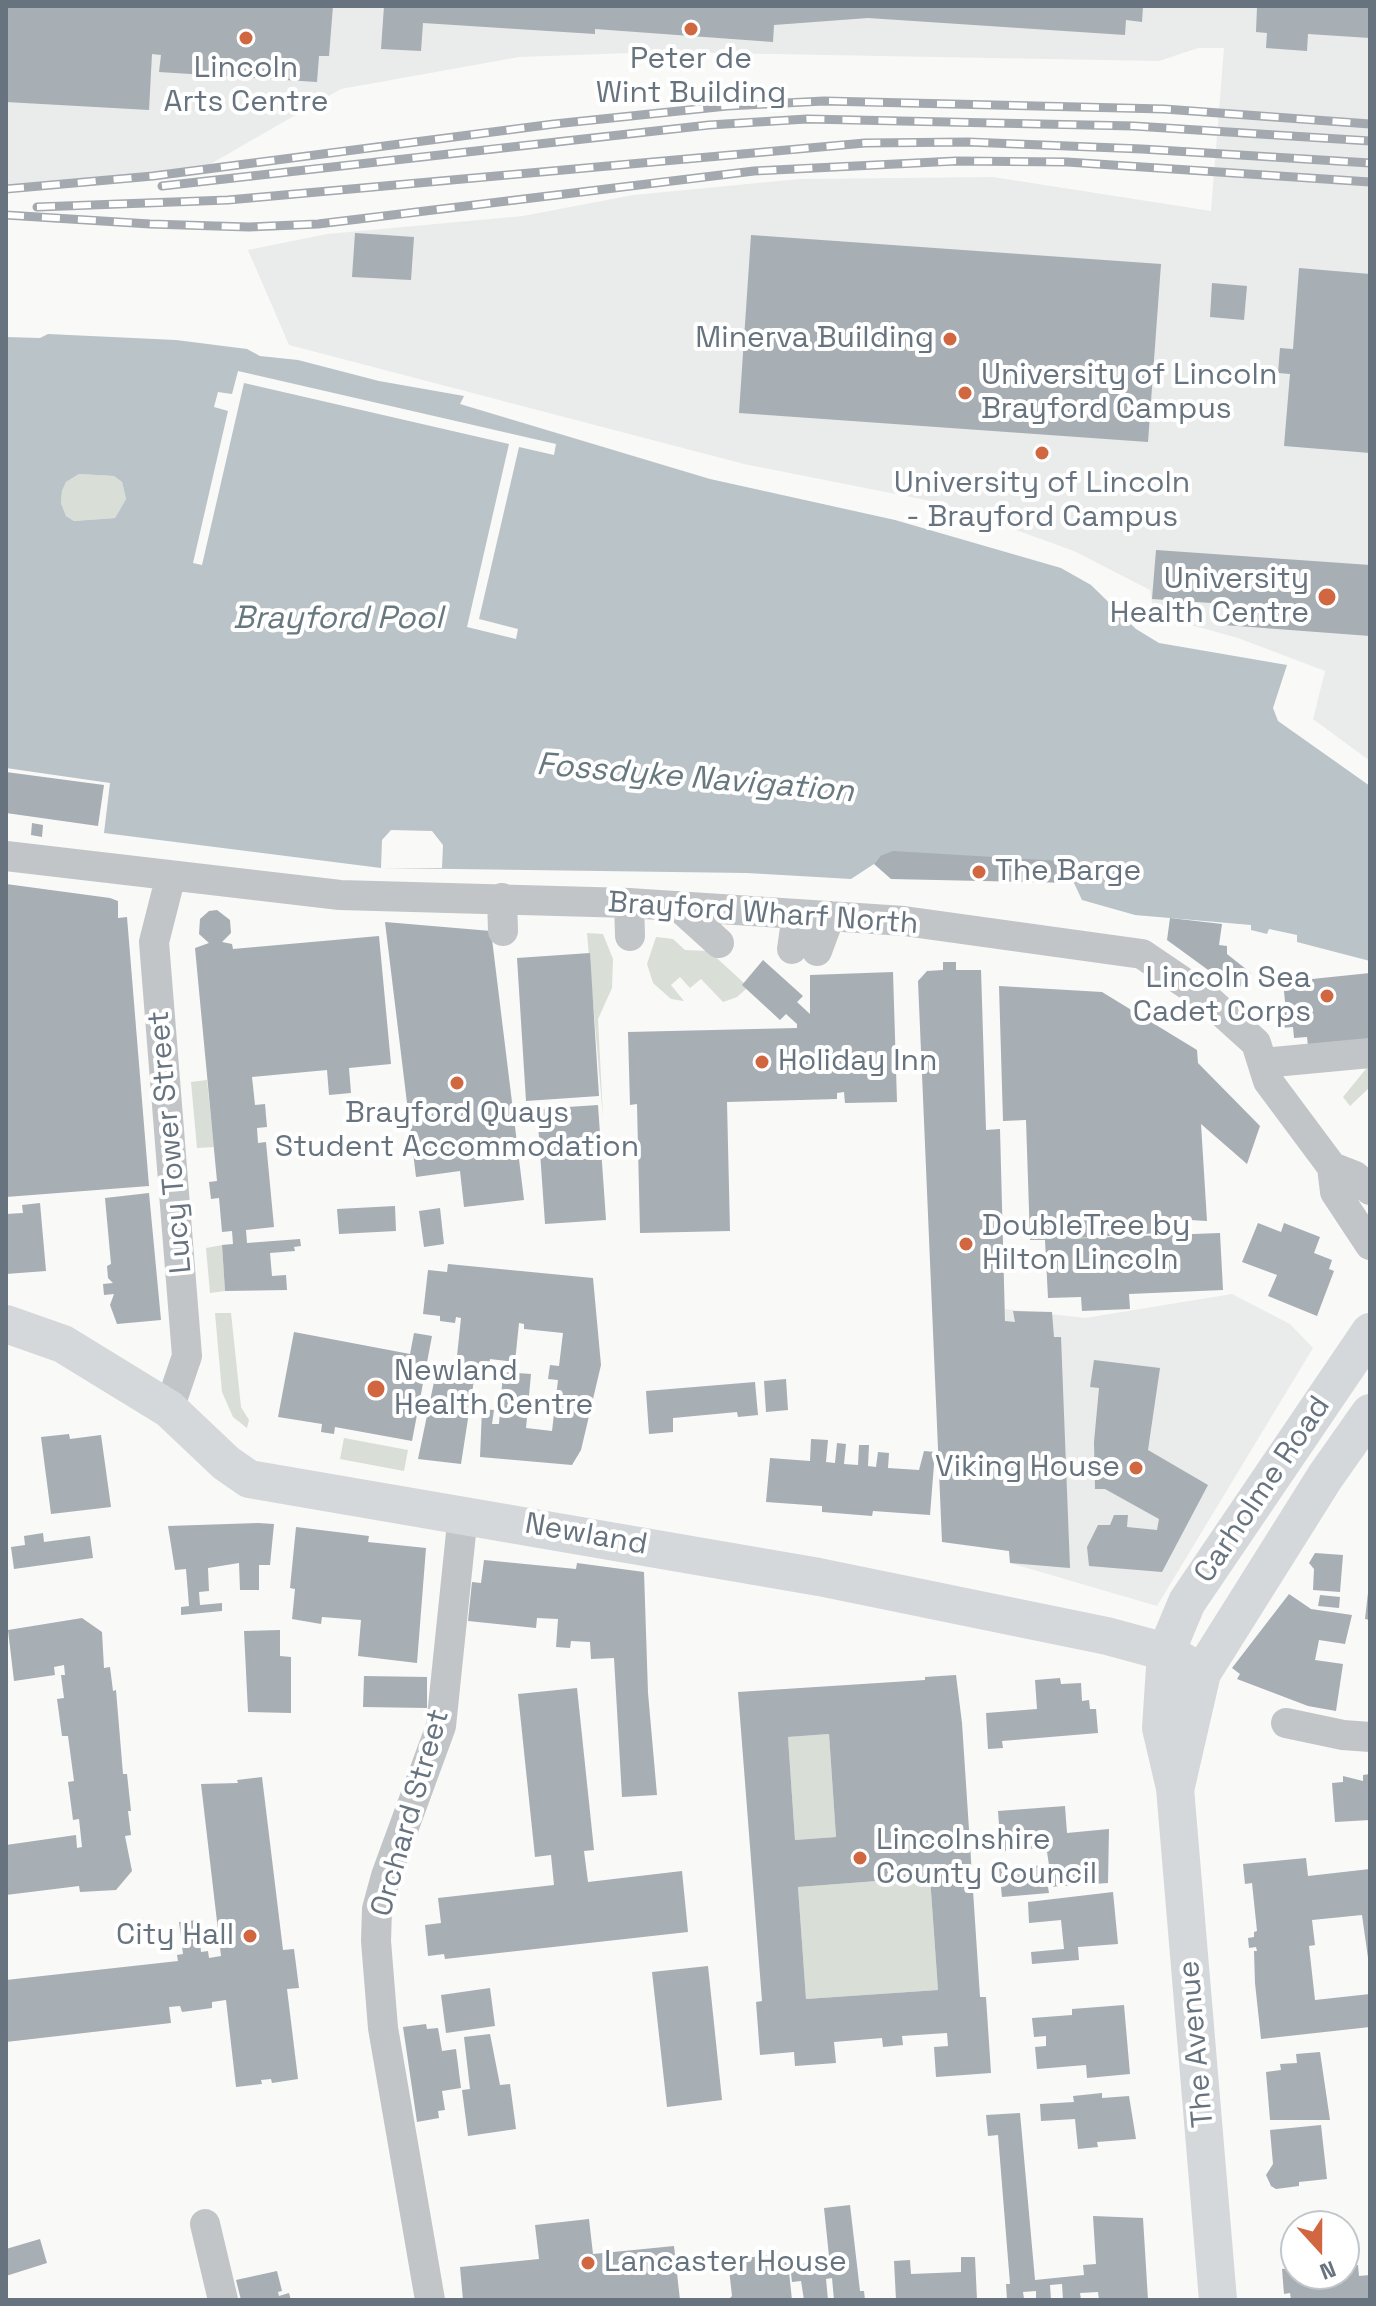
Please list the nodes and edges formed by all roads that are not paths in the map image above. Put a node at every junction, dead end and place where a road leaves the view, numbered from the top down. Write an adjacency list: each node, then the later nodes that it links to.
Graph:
1 (6, 856): 2 (street, Brayford Wharf North)
2 (171, 875): 3 (street, Brayford Wharf North); 18 (street, Lucy Tower Street)
3 (502, 898): 4 (street, Brayford Wharf North); 8 (street)
4 (629, 903): 5 (street, Brayford Wharf North); 9 (street)
5 (678, 906): 6 (street, Brayford Wharf North); 10 (street)
6 (797, 914): 7 (street, Brayford Wharf North); 7 (street)
7 (830, 916): 12 (street, Brayford Wharf North)
8 (503, 931)
9 (630, 936)
10 (719, 943)
11 (1370, 1053): 12 (street)
12 (1263, 1063): 13 (street, Brayford Wharf North)
13 (1332, 1167): 14 (street); 15 (street, Brayford Wharf North)
14 (1370, 1190)
15 (1369, 1244)
16 (6, 1324): 18 (main road, Newland)
17 (1370, 1332): 21 (main road, Carholme Road)
18 (169, 1409): 20 (main road, Newland)
19 (1370, 1413): 22 (main road, Carholme Road)
20 (463, 1514): 21 (main road, Newland); 28 (street, Orchard Street)
21 (1166, 1652): 22 (main road, Newland); 25 (main road, The Avenue)
22 (1202, 1673): 25 (main road, The Avenue)
23 (1286, 1723): 24 (street)
24 (1370, 1737)
25 (1175, 1788): 29 (main road, The Avenue)
26 (205, 2224): 27 (street)
27 (223, 2300)
28 (430, 2300)
29 (1218, 2300)

